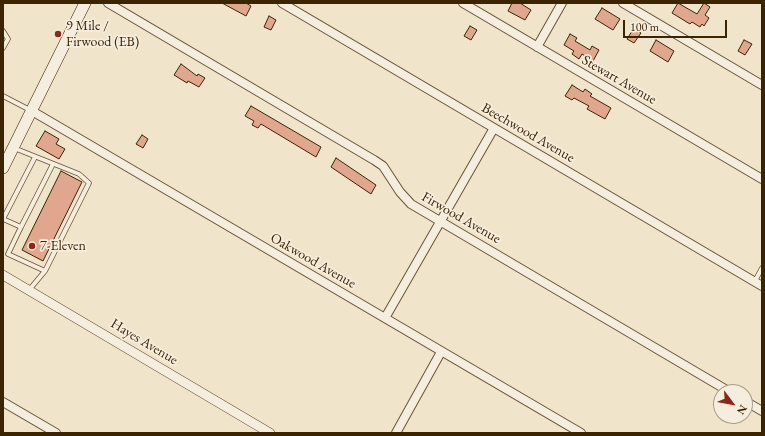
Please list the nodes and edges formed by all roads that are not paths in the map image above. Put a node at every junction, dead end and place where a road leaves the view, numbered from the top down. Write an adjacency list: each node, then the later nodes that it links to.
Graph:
1 (85, 3): 12 (main road)
2 (108, 3): 20 (street, Firwood Avenue)
3 (282, 3): 13 (street, Beechwood Avenue)
4 (463, 3): 8 (street, Stewart Avenue)
5 (562, 3): 8 (street)
6 (623, 3): 10 (street)
7 (3, 31): 9 (lane)
8 (537, 47): 18 (street, Stewart Avenue)
9 (3, 48)
10 (762, 85)
11 (3, 96): 12 (lane)
12 (32, 111): 14 (main road); 29 (street, Oakwood Avenue)
13 (494, 128): 20 (street); 27 (street, Beechwood Avenue)
14 (14, 147): 15 (lane); 17 (main road)
15 (35, 157): 16 (lane); 19 (lane)
16 (53, 164): 21 (lane); 25 (lane)
17 (3, 168)
18 (762, 179)
19 (3, 219): 21 (lane)
20 (442, 222): 29 (street); 31 (street, Firwood Avenue)
21 (21, 227): 23 (lane)
22 (3, 252): 23 (lane)
23 (8, 254): 25 (lane)
24 (762, 268): 27 (lane)
25 (45, 271): 28 (lane)
26 (3, 275): 28 (street, Hayes Avenue)
27 (758, 283)
28 (29, 290): 36 (street, Hayes Avenue)
29 (385, 318): 30 (street, Oakwood Avenue)
30 (441, 352): 37 (street); 38 (street, Oakwood Avenue)
31 (716, 384)
32 (3, 402): 35 (street)
33 (753, 406): 34 (street)
34 (762, 411)
35 (56, 433)
36 (270, 433)
37 (396, 433)
38 (581, 433)

